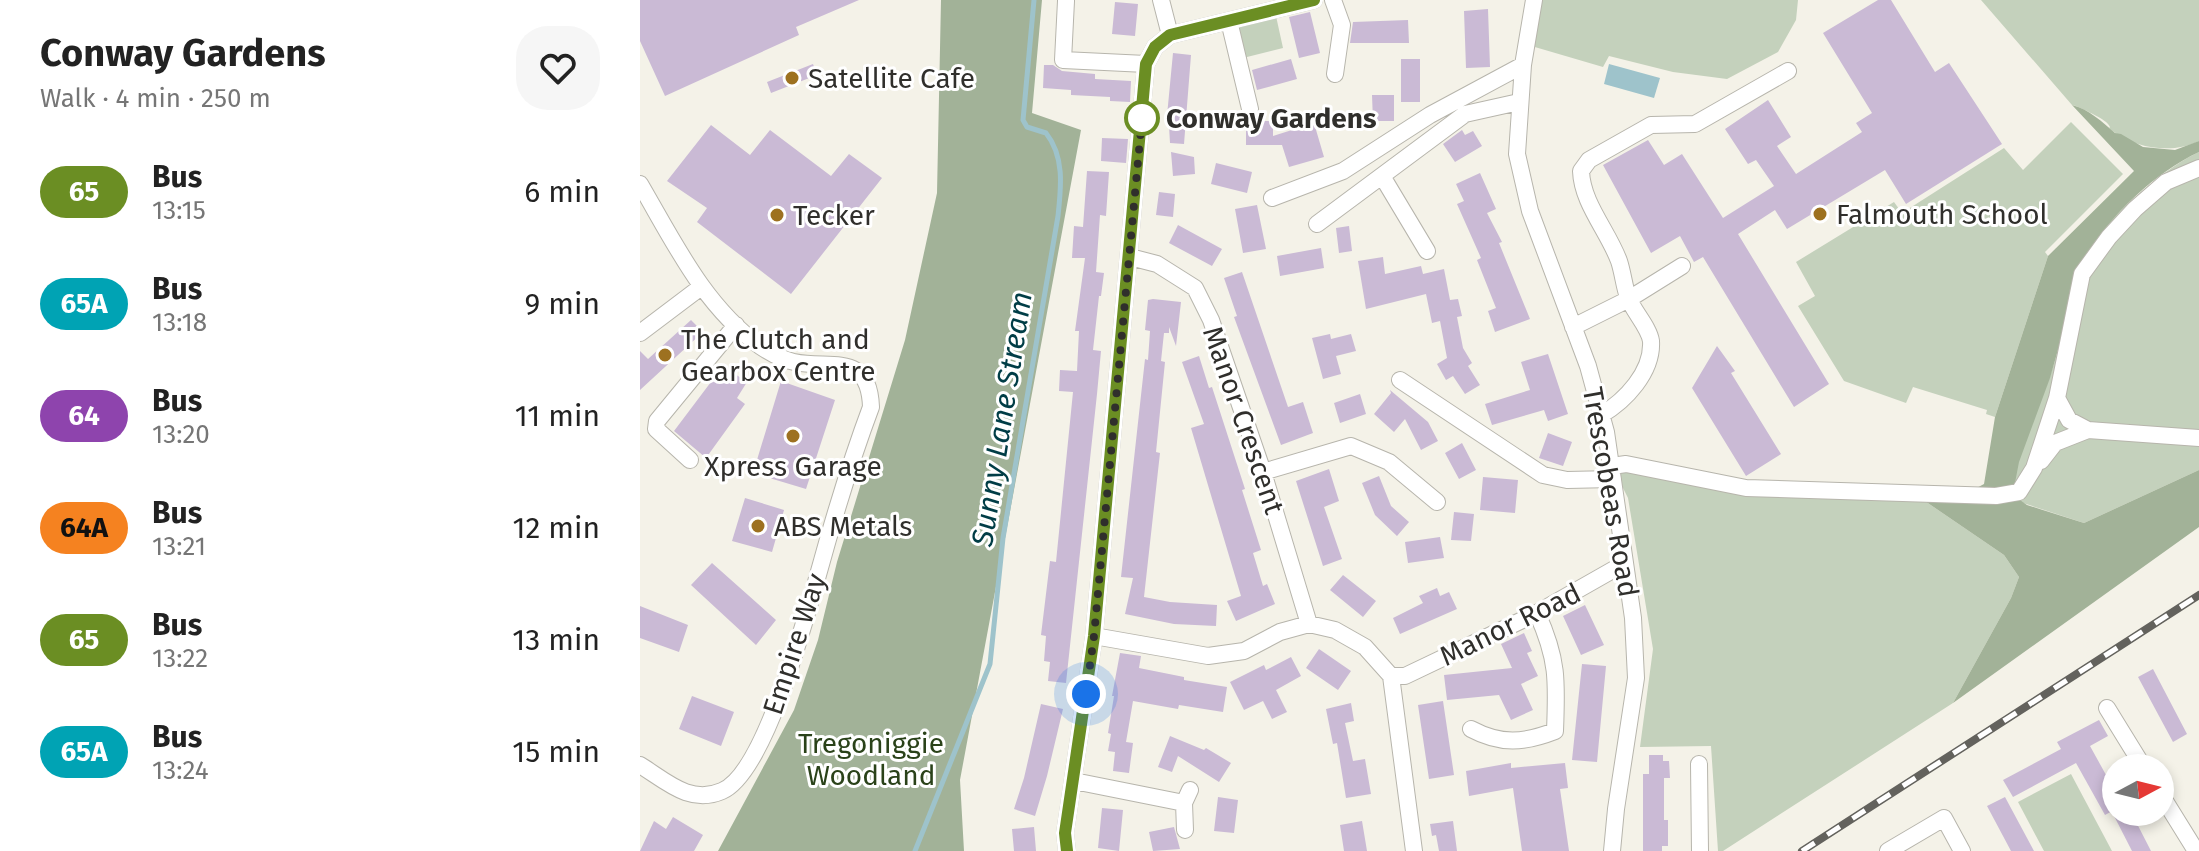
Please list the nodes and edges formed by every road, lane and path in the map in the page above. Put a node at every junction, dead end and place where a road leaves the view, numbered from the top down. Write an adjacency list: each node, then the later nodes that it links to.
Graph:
1 (1161, 0): 8 (street)
2 (1314, 0): 6 (street)
3 (1333, 0): 12 (street)
4 (1534, 0): 10 (street, Trescobeas Road)
5 (1066, 1): 9 (street)
6 (1273, 5): 7 (street)
7 (1229, 21): 8 (street); 14 (street)
8 (1170, 35): 9 (street)
9 (1146, 64): 21 (street)
10 (1523, 65): 13 (street, Trescobeas Road); 18 (street)
11 (1788, 71): 24 (street)
12 (1335, 74)
13 (1519, 102): 16 (street); 26 (street, Trescobeas Road)
14 (1250, 109)
15 (2199, 168): 29 (street)
16 (1382, 176): 19 (street); 20 (street)
17 (640, 184): 23 (street, Empire Way)
18 (1272, 198)
19 (1317, 224)
20 (1427, 251)
21 (1130, 257): 35 (street, Manor Crescent); 41 (street)
22 (1682, 266): 24 (street)
23 (701, 287): 25 (street, Empire Way); 27 (street)
24 (1629, 299): 26 (street); 30 (street)
25 (736, 325): 33 (street); 47 (street, Empire Way)
26 (1573, 327): 30 (street, Trescobeas Road)
27 (640, 333)
28 (1400, 380): 36 (street)
29 (2057, 398): 31 (street); 34 (street)
30 (1601, 415): 36 (street, Trescobeas Road)
31 (2088, 430): 32 (street); 34 (street)
32 (2199, 438)
33 (690, 460)
34 (2034, 468): 36 (street)
35 (1263, 472): 37 (street); 40 (street, Manor Crescent)
36 (1612, 472): 38 (street, Trescobeas Road)
37 (1437, 502)
38 (1625, 563): 39 (street, Manor Road); 53 (street, Trescobeas Road)
39 (1537, 613): 42 (street, Manor Road); 44 (street)
40 (1309, 624): 41 (street); 42 (street)
41 (1094, 636): 48 (street)
42 (1391, 676): 52 (street)
43 (2107, 708): 45 (street)
44 (1471, 729)
45 (2135, 754)
46 (1699, 764): 54 (street)
47 (640, 765)
48 (1074, 781): 50 (street); 51 (street)
49 (2174, 816): 57 (street)
50 (1185, 830)
51 (1067, 851)
52 (1414, 851)
53 (1612, 851)
54 (1700, 851)
55 (1888, 851): 56 (street)
56 (1962, 851)
57 (2196, 851)

